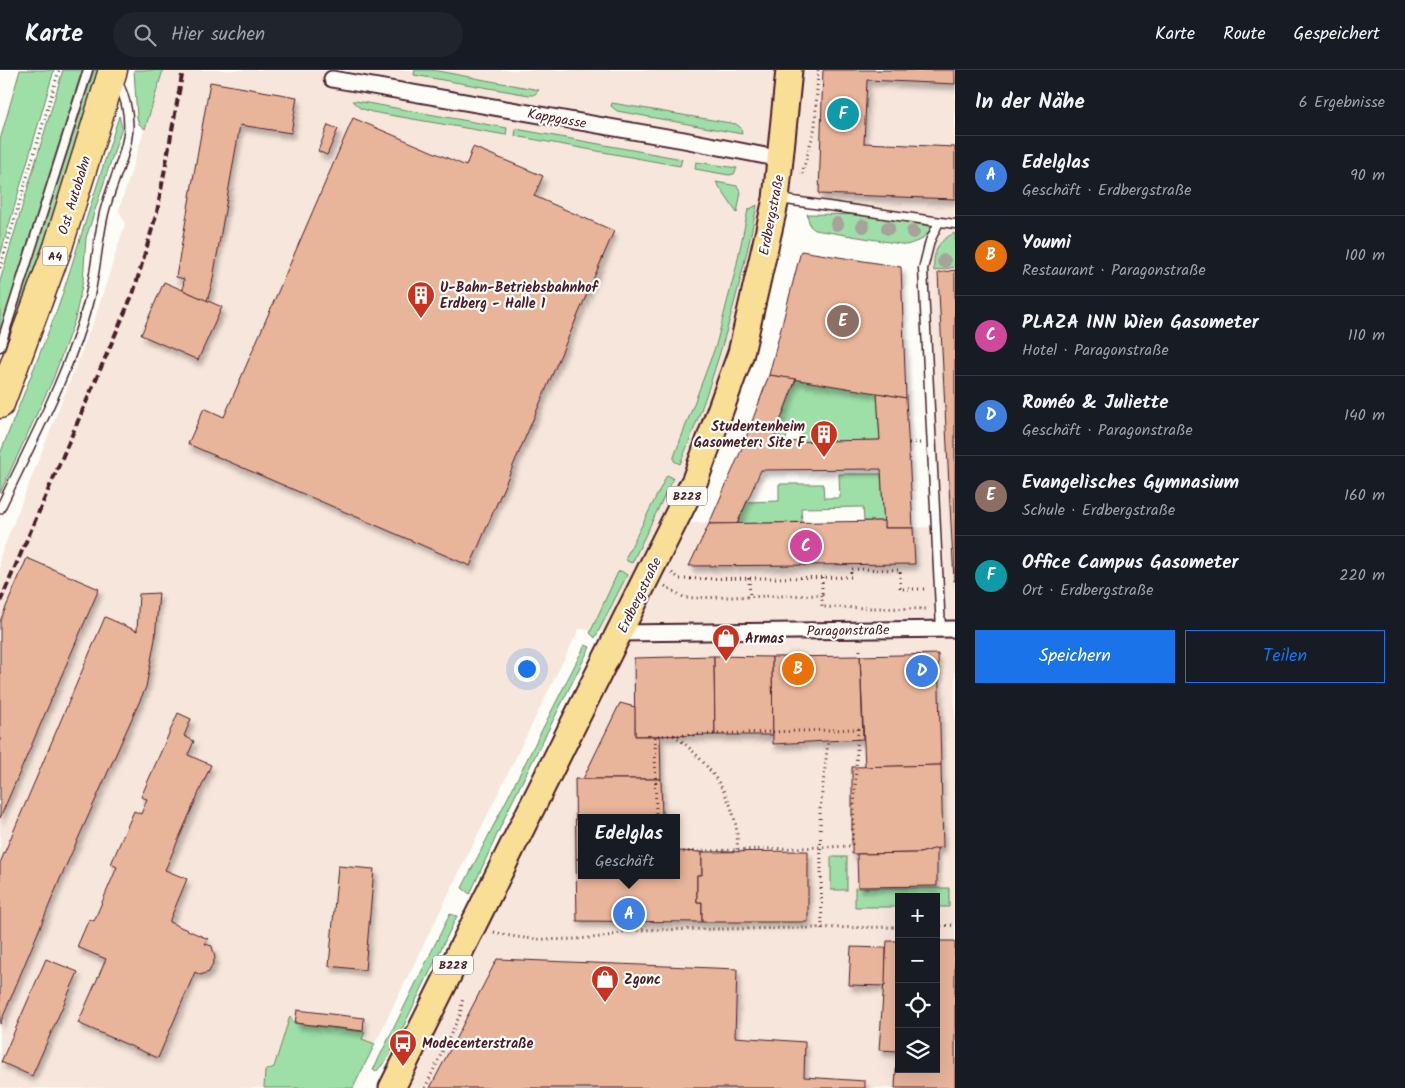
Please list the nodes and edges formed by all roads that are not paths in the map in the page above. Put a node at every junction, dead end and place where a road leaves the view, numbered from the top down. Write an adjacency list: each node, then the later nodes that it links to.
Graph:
1 (104, 70): 8 (lane); 9 (highway, Ost Autobahn / A4); 10 (lane)
2 (789, 70): 4 (main road, Erdbergstraße / B228)
3 (332, 79): 4 (street, Kappgasse)
4 (793, 160): 5 (main road, Erdbergstraße / B228)
5 (776, 199): 6 (lane); 12 (main road, Erdbergstraße / B228)
6 (940, 222): 7 (lane); 11 (lane)
7 (955, 224)
8 (0, 347)
9 (0, 404)
10 (0, 510)
11 (948, 629): 12 (street, Paragonstraße)
12 (620, 633): 13 (main road, Erdbergstraße / B228)
13 (392, 1088)

